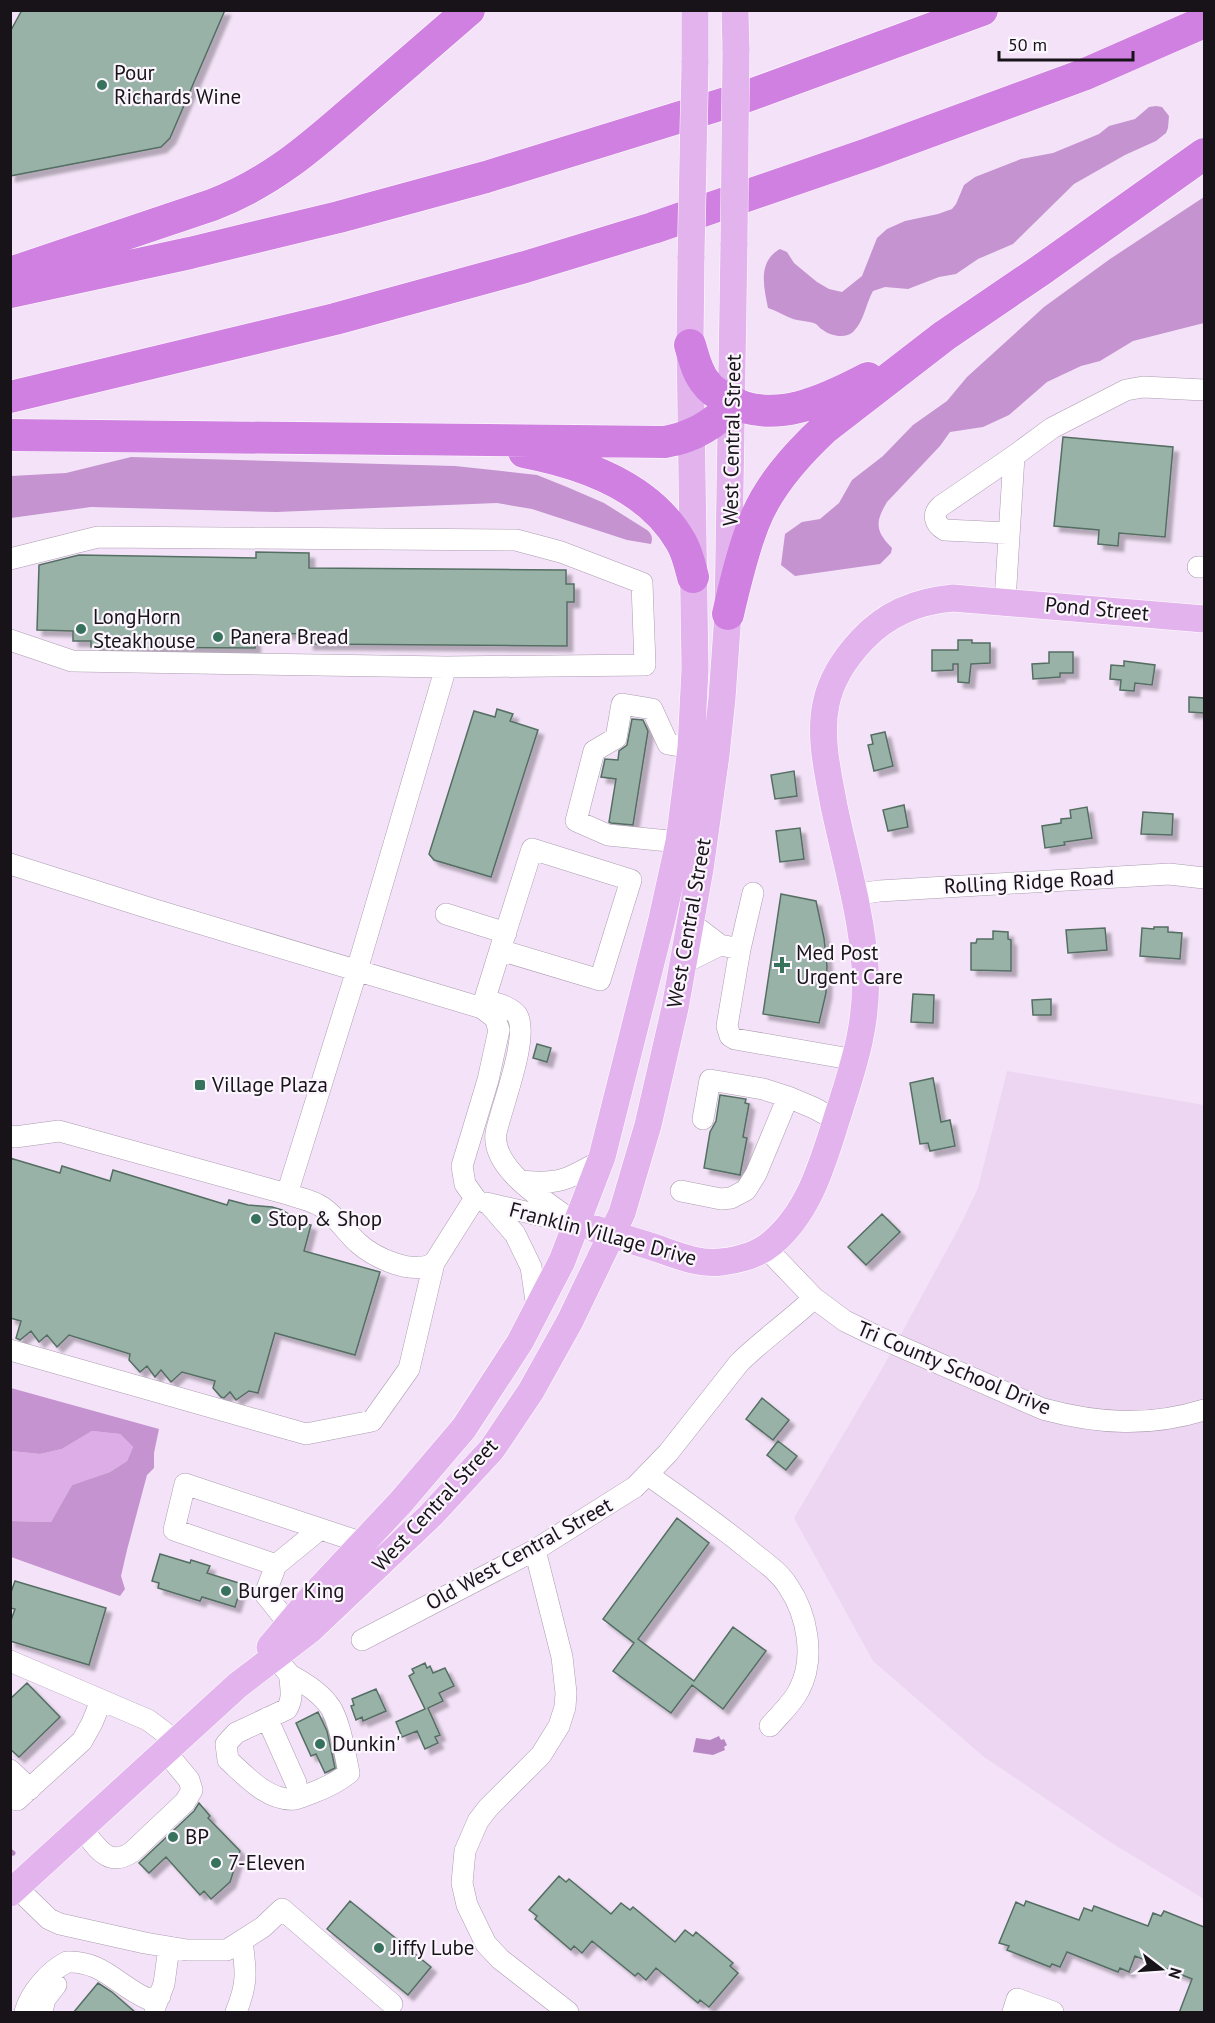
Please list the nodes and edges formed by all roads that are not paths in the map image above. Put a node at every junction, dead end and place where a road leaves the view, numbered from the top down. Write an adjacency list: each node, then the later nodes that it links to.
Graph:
1 (469, 10): 7 (highway)
2 (695, 10): 10 (main road, West Central Street, bridge)
3 (735, 10): 13 (main road, West Central Street, bridge)
4 (982, 10): 8 (highway)
5 (1204, 22): 12 (highway)
6 (1204, 154): 9 (highway)
7 (10, 273)
8 (10, 292)
9 (944, 336): 13 (highway); 22 (highway)
10 (690, 345): 13 (highway); 15 (main road, West Central Street)
11 (1204, 390): 17 (street)
12 (10, 397)
13 (733, 403): 15 (highway); 22 (main road, West Central Street)
14 (10, 435): 16 (highway)
15 (691, 435): 16 (highway); 20 (main road, West Central Street)
16 (452, 440): 20 (highway)
17 (1014, 456): 18 (street); 18 (street)
18 (1008, 533): 21 (street)
19 (10, 559): 25 (street)
20 (693, 577): 26 (main road, West Central Street)
21 (997, 601): 23 (main road, Pond Street); 31 (main road)
22 (728, 614): 33 (main road, West Central Street)
23 (1204, 619)
24 (10, 640): 25 (street)
25 (446, 667): 37 (street)
26 (691, 748): 27 (main road, West Central Street); 27 (street)
27 (679, 842): 44 (main road, West Central Street)
28 (10, 864): 37 (street)
29 (1204, 878): 31 (street, Rolling Ridge Road)
30 (753, 893): 35 (street)
31 (853, 895): 39 (main road)
32 (446, 914): 34 (street)
33 (691, 923): 35 (street); 36 (main road, West Central Street)
34 (503, 941): 34 (street); 38 (street)
35 (730, 947): 36 (street); 39 (street)
36 (684, 963): 50 (main road, West Central Street)
37 (357, 970): 38 (street); 47 (street)
38 (482, 1008): 45 (street); 48 (street)
39 (856, 1060): 42 (main road)
40 (788, 1097): 41 (street); 42 (street); 46 (street)
41 (703, 1119)
42 (836, 1120): 51 (main road)
43 (10, 1136): 47 (street)
44 (600, 1161): 45 (street); 49 (main road, West Central Street)
45 (520, 1181): 49 (street)
46 (681, 1191)
47 (287, 1194): 52 (street)
48 (482, 1201): 49 (street, Franklin Village Drive); 52 (street); 54 (street)
49 (576, 1224): 50 (main road, Franklin Village Drive); 54 (main road, West Central Street)
50 (612, 1234): 51 (main road, Franklin Village Drive); 64 (main road, West Central Street)
51 (765, 1248): 53 (street, Tri County School Drive)
52 (434, 1263): 55 (street)
53 (814, 1298): 56 (street, Tri County School Drive); 57 (street, Old West Central Street)
54 (537, 1308): 59 (main road, West Central Street)
55 (10, 1350)
56 (1204, 1410)
57 (648, 1475): 60 (street, Old West Central Street); 69 (street)
58 (320, 1529): 59 (street); 61 (street); 61 (street)
59 (363, 1543): 62 (main road, West Central Street)
60 (536, 1550): 63 (street, Old West Central Street); 85 (street)
61 (276, 1565): 62 (street)
62 (289, 1624): 66 (main road, West Central Street)
63 (362, 1640)
64 (283, 1666): 66 (main road, West Central Street); 68 (street); 68 (street)
65 (14, 1667): 67 (street)
66 (238, 1685): 70 (main road, West Central Street)
67 (101, 1701): 70 (street); 73 (street)
68 (258, 1722): 72 (street)
69 (770, 1726)
70 (170, 1746): 74 (main road, West Central Street); 74 (street)
71 (10, 1770): 73 (street)
72 (296, 1783)
73 (19, 1794)
74 (81, 1828): 75 (main road, West Central Street)
75 (14, 1890): 77 (street)
76 (242, 1941): 77 (street); 80 (street); 84 (street)
77 (169, 1947): 79 (street)
78 (85, 1964): 79 (street); 81 (street); 82 (street)
79 (156, 2004): 83 (street)
80 (392, 2004)
81 (25, 2013)
82 (42, 2013)
83 (142, 2013)
84 (236, 2013)
85 (568, 2013)
86 (1012, 2013): 87 (street)
87 (1053, 2013)

